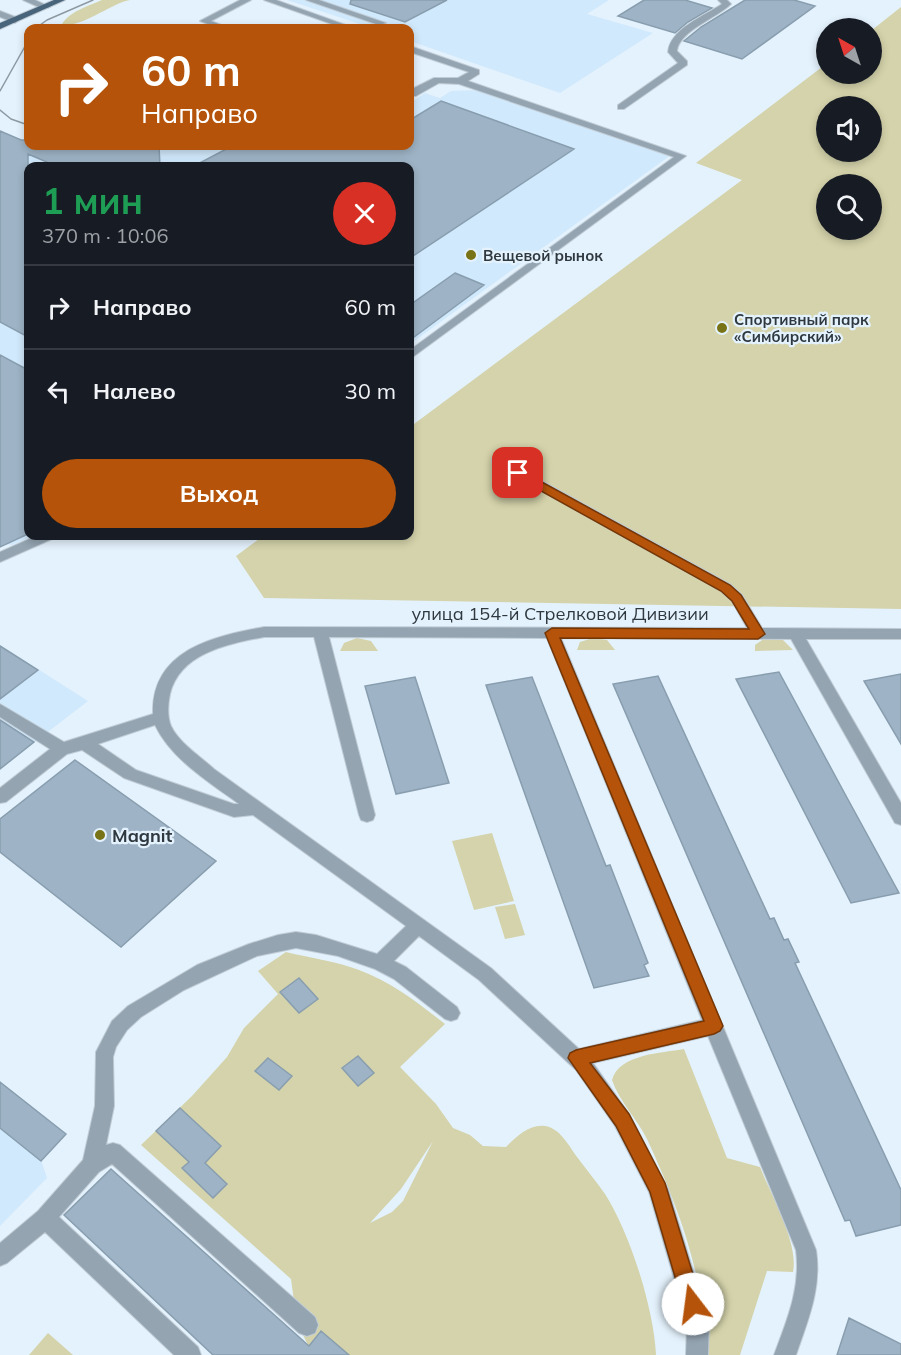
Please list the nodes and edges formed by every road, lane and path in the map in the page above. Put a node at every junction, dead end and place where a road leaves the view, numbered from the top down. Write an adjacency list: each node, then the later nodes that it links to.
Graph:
1 (27, 0): 8 (street)
2 (61, 0): 8 (main road)
3 (223, 0): 9 (street)
4 (246, 0): 9 (street)
5 (268, 0): 14 (street)
6 (310, 0): 12 (street)
7 (722, 0): 19 (street)
8 (46, 7): 11 (main road)
9 (234, 7): 13 (street)
10 (0, 14): 11 (street)
11 (15, 20): 15 (main road)
12 (382, 23)
13 (213, 24)
14 (338, 24)
15 (0, 26)
16 (414, 50): 17 (street)
17 (460, 81): 18 (street); 20 (street)
18 (414, 93)
19 (621, 107)
20 (414, 352)
21 (498, 461): 26 (street)
22 (38, 540): 23 (street)
23 (0, 557)
24 (320, 632): 25 (street, улица 154-й Стрелковой Дивизии); 30 (street, улица 154-й Стрелковой Дивизии); 35 (street)
25 (552, 633): 26 (street, улица 154-й Стрелковой Дивизии); 40 (street)
26 (758, 634): 27 (street, улица 154-й Стрелковой Дивизии)
27 (796, 634): 28 (street, улица 154-й Стрелковой Дивизии); 36 (street)
28 (901, 634)
29 (0, 710): 32 (street)
30 (161, 717): 31 (street); 34 (street)
31 (84, 743): 32 (street); 34 (street)
32 (62, 749): 33 (street)
33 (0, 797)
34 (254, 808): 37 (street)
35 (367, 815)
36 (901, 818)
37 (419, 926): 38 (street); 41 (street)
38 (380, 963): 39 (street); 42 (street)
39 (451, 1013)
40 (714, 1026): 41 (street); 48 (street)
41 (576, 1058): 47 (street)
42 (92, 1166): 43 (street); 45 (street)
43 (45, 1218): 44 (street); 46 (street)
44 (0, 1257)
45 (307, 1325)
46 (190, 1355)
47 (697, 1355)
48 (785, 1355)

